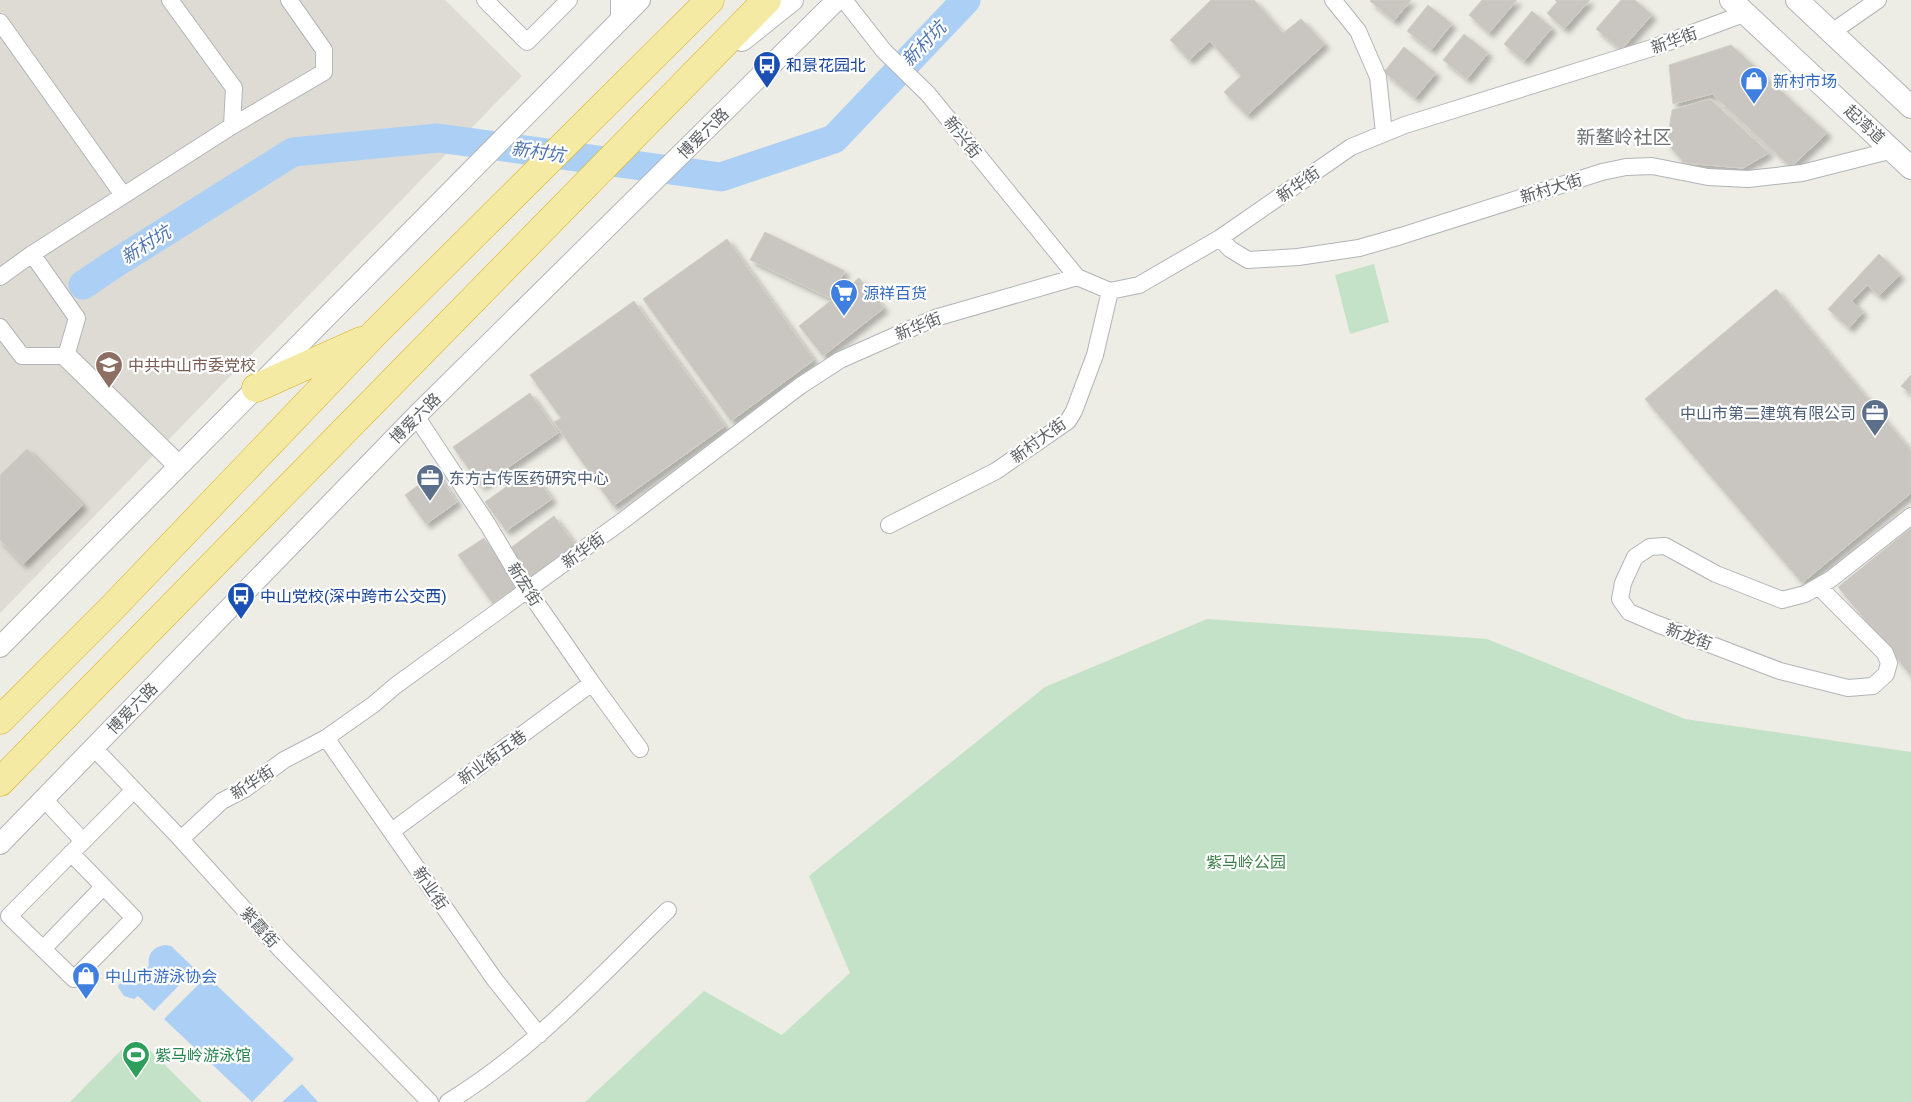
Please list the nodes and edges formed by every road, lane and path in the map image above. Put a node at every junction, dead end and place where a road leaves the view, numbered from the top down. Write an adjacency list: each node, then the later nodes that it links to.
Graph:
1 (290, 0): 23 (street)
2 (485, 0): 5 (street)
3 (492, 0): 4 (street)
4 (560, 0)
5 (569, 0)
6 (619, 0): 18 (street)
7 (640, 0): 18 (street)
8 (710, 0): 34 (highway)
9 (767, 0): 21 (highway)
10 (792, 0): 21 (main road)
11 (837, 0): 37 (street, 博爱六路)
12 (844, 0): 31 (street, 新兴街)
13 (1333, 0): 24 (street)
14 (1797, 0): 20 (main road)
15 (1878, 0): 20 (street)
16 (177, 2): 23 (street)
17 (1738, 7): 24 (street, 新华街); 25 (main road, 起湾道)
18 (619, 21): 36 (street)
19 (0, 22): 27 (street)
20 (1832, 32): 22 (main road)
21 (678, 93): 49 (highway)
22 (1911, 107)
23 (232, 126): 27 (street)
24 (1384, 133): 28 (street, 新华街)
25 (1893, 150): 26 (main road, 起湾道); 28 (street, 新村大街)
26 (1911, 168)
27 (123, 195): 29 (street)
28 (1220, 238): 32 (street, 新华街)
29 (32, 254): 30 (street); 35 (street)
30 (0, 277)
31 (1078, 277): 32 (street); 42 (street, 新华街)
32 (1110, 291): 40 (street, 新村大街)
33 (0, 327): 35 (street)
34 (373, 335): 36 (highway); 45 (highway)
35 (66, 356): 38 (street)
36 (256, 388): 38 (street)
37 (416, 416): 42 (street, 新宏街); 47 (street, 博爱六路)
38 (179, 466): 43 (street)
39 (1911, 516): 41 (street, 新龙街)
40 (889, 525)
41 (1818, 587): 41 (street, 新龙街)
42 (528, 590): 44 (street, 新宏街); 46 (street, 新华街)
43 (0, 646)
44 (592, 684): 48 (street, 新宏街); 52 (street, 新业街五巷)
45 (0, 720)
46 (326, 738): 52 (street, 新业街); 53 (street, 新华街)
47 (94, 748): 50 (street, 紫霞街); 51 (street, 博爱六路)
48 (640, 749)
49 (0, 782)
50 (134, 790): 53 (street, 紫霞街); 54 (street)
51 (44, 799): 54 (street); 55 (street, 博爱六路)
52 (392, 831): 60 (street, 新业街)
53 (181, 840): 61 (street, 紫霞街)
54 (83, 841): 56 (street)
55 (0, 844)
56 (71, 853): 57 (street); 59 (street)
57 (103, 887): 59 (street); 59 (street)
58 (668, 910): 60 (street)
59 (43, 948)
60 (539, 1035): 62 (street)
61 (430, 1102)
62 (448, 1102)

